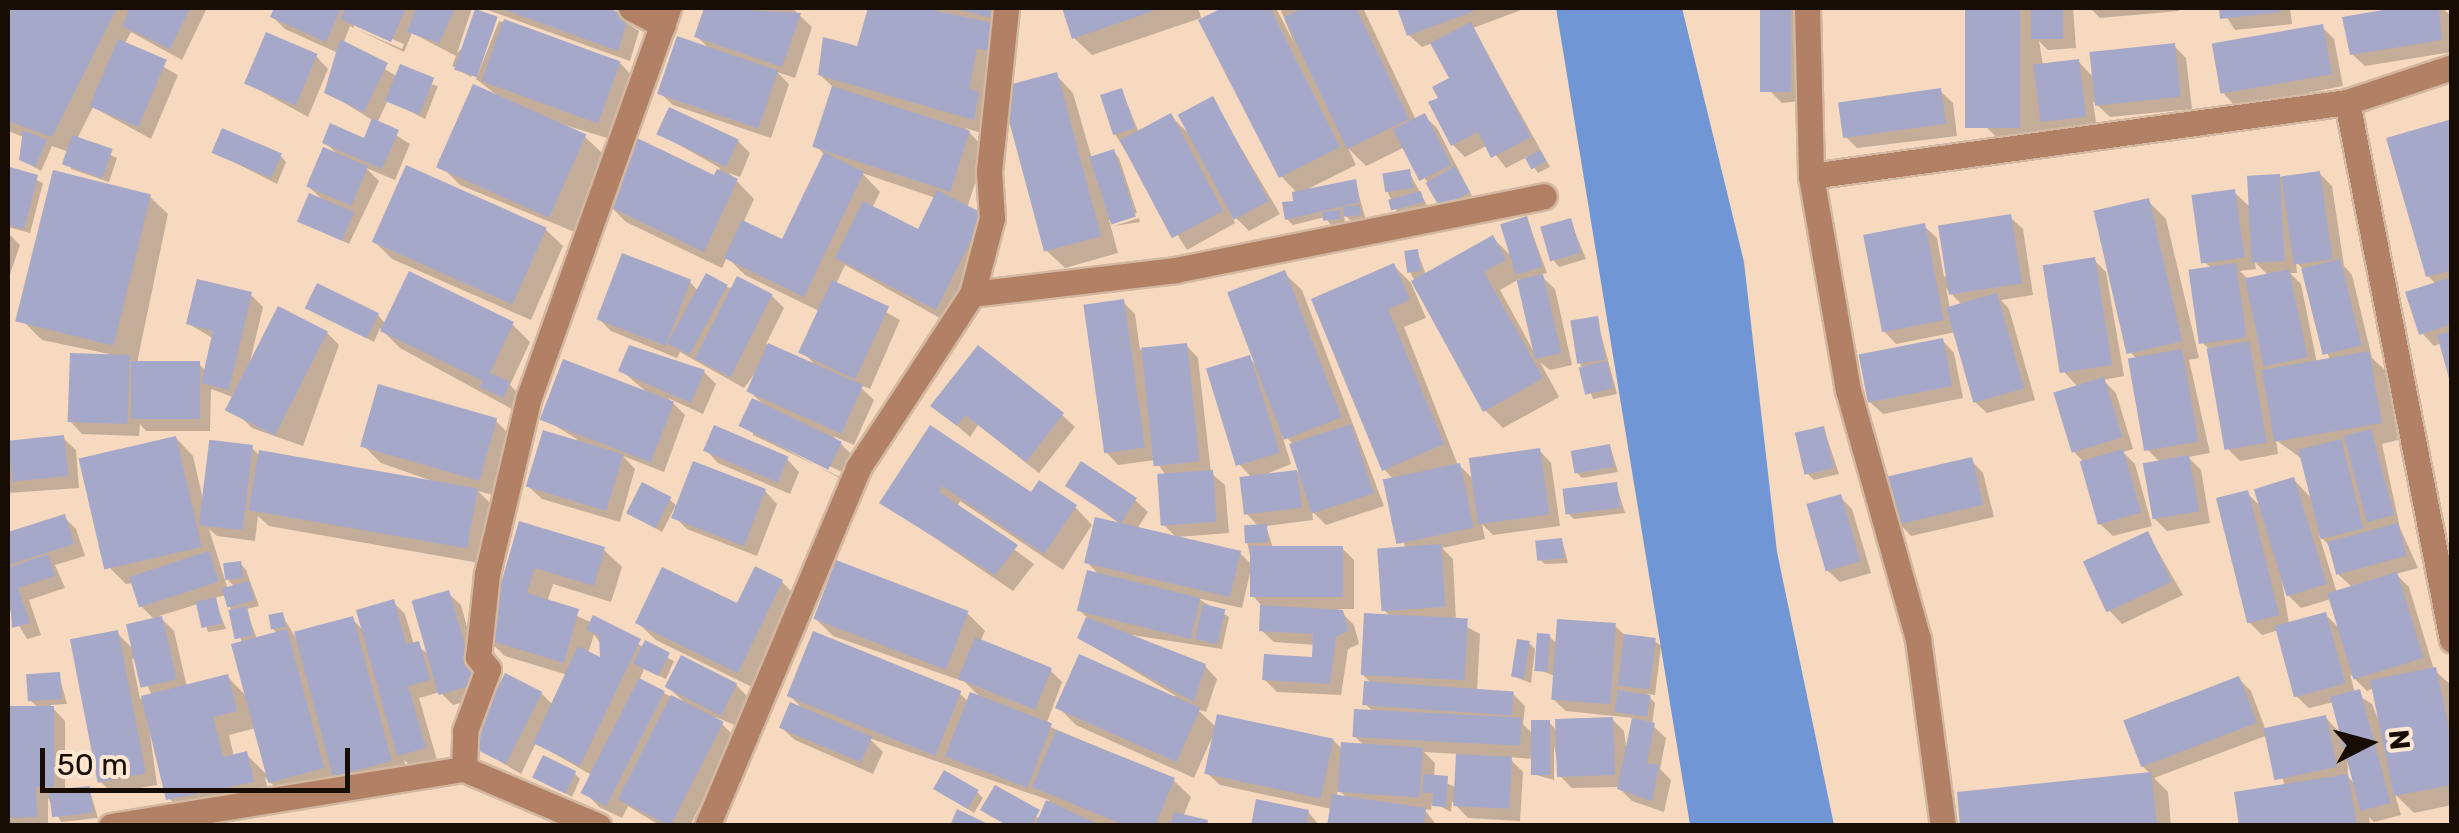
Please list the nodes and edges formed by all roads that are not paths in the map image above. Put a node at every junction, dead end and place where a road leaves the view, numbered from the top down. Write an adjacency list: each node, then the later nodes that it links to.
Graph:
1 (631, 8): 4 (street)
2 (1006, 8): 9 (street)
3 (1807, 8): 7 (street)
4 (666, 16): 11 (street)
5 (2452, 67): 6 (street)
6 (2347, 102): 7 (street); 10 (street)
7 (1811, 176): 15 (street)
8 (1544, 196): 9 (street)
9 (972, 294): 14 (street)
10 (2452, 640)
11 (464, 769): 12 (street); 13 (street)
12 (111, 826)
13 (598, 826)
14 (707, 826)
15 (1943, 826)

